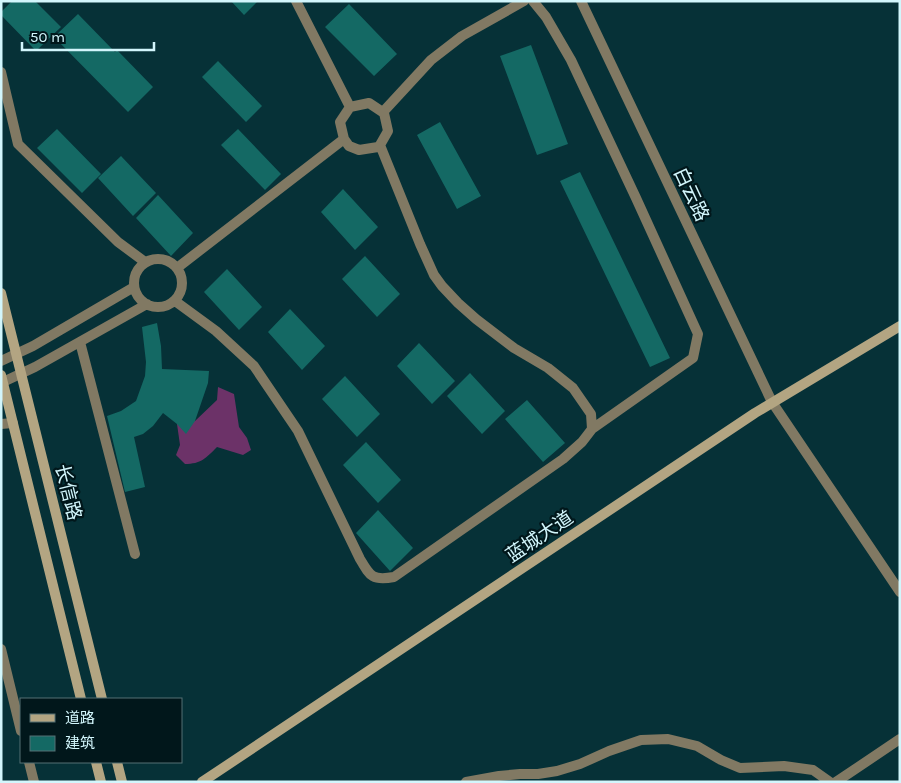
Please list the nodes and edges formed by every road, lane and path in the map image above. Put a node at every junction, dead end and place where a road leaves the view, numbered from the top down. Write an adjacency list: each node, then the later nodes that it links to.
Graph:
1 (296, 1): 6 (street)
2 (524, 1): 7 (street)
3 (533, 1): 25 (street)
4 (581, 1): 22 (street, 白云路)
5 (1, 72): 10 (street)
6 (350, 106): 7 (street); 8 (street)
7 (383, 112): 9 (street)
8 (344, 139): 9 (street); 11 (street)
9 (380, 145): 25 (street)
10 (145, 262): 11 (street); 12 (street)
11 (177, 268): 14 (street)
12 (134, 287): 15 (street); 18 (street)
13 (1, 293): 18 (main road, 长信路)
14 (175, 301): 15 (street); 25 (street)
15 (148, 304): 17 (street)
16 (900, 326): 22 (main road, 蓝城大道)
17 (80, 342): 20 (street); 26 (street)
18 (16, 354): 19 (street); 20 (main road, 长信路)
19 (1, 361)
20 (21, 373): 21 (street); 30 (main road, 长信路)
21 (3, 384): 23 (main road, 长信路)
22 (772, 402): 27 (street, 白云路); 39 (main road, 蓝城大道)
23 (13, 423): 24 (street); 29 (main road, 长信路)
24 (1, 424)
25 (592, 429)
26 (135, 554)
27 (900, 592)
28 (1, 649): 31 (street)
29 (81, 698)
30 (102, 698)
31 (20, 727)
32 (900, 739): 42 (street)
33 (29, 763): 36 (street)
34 (96, 763): 37 (main road)
35 (117, 763): 38 (main road)
36 (34, 782)
37 (101, 782)
38 (122, 782)
39 (202, 782)
40 (466, 782): 41 (street)
41 (830, 782)
42 (836, 782)

